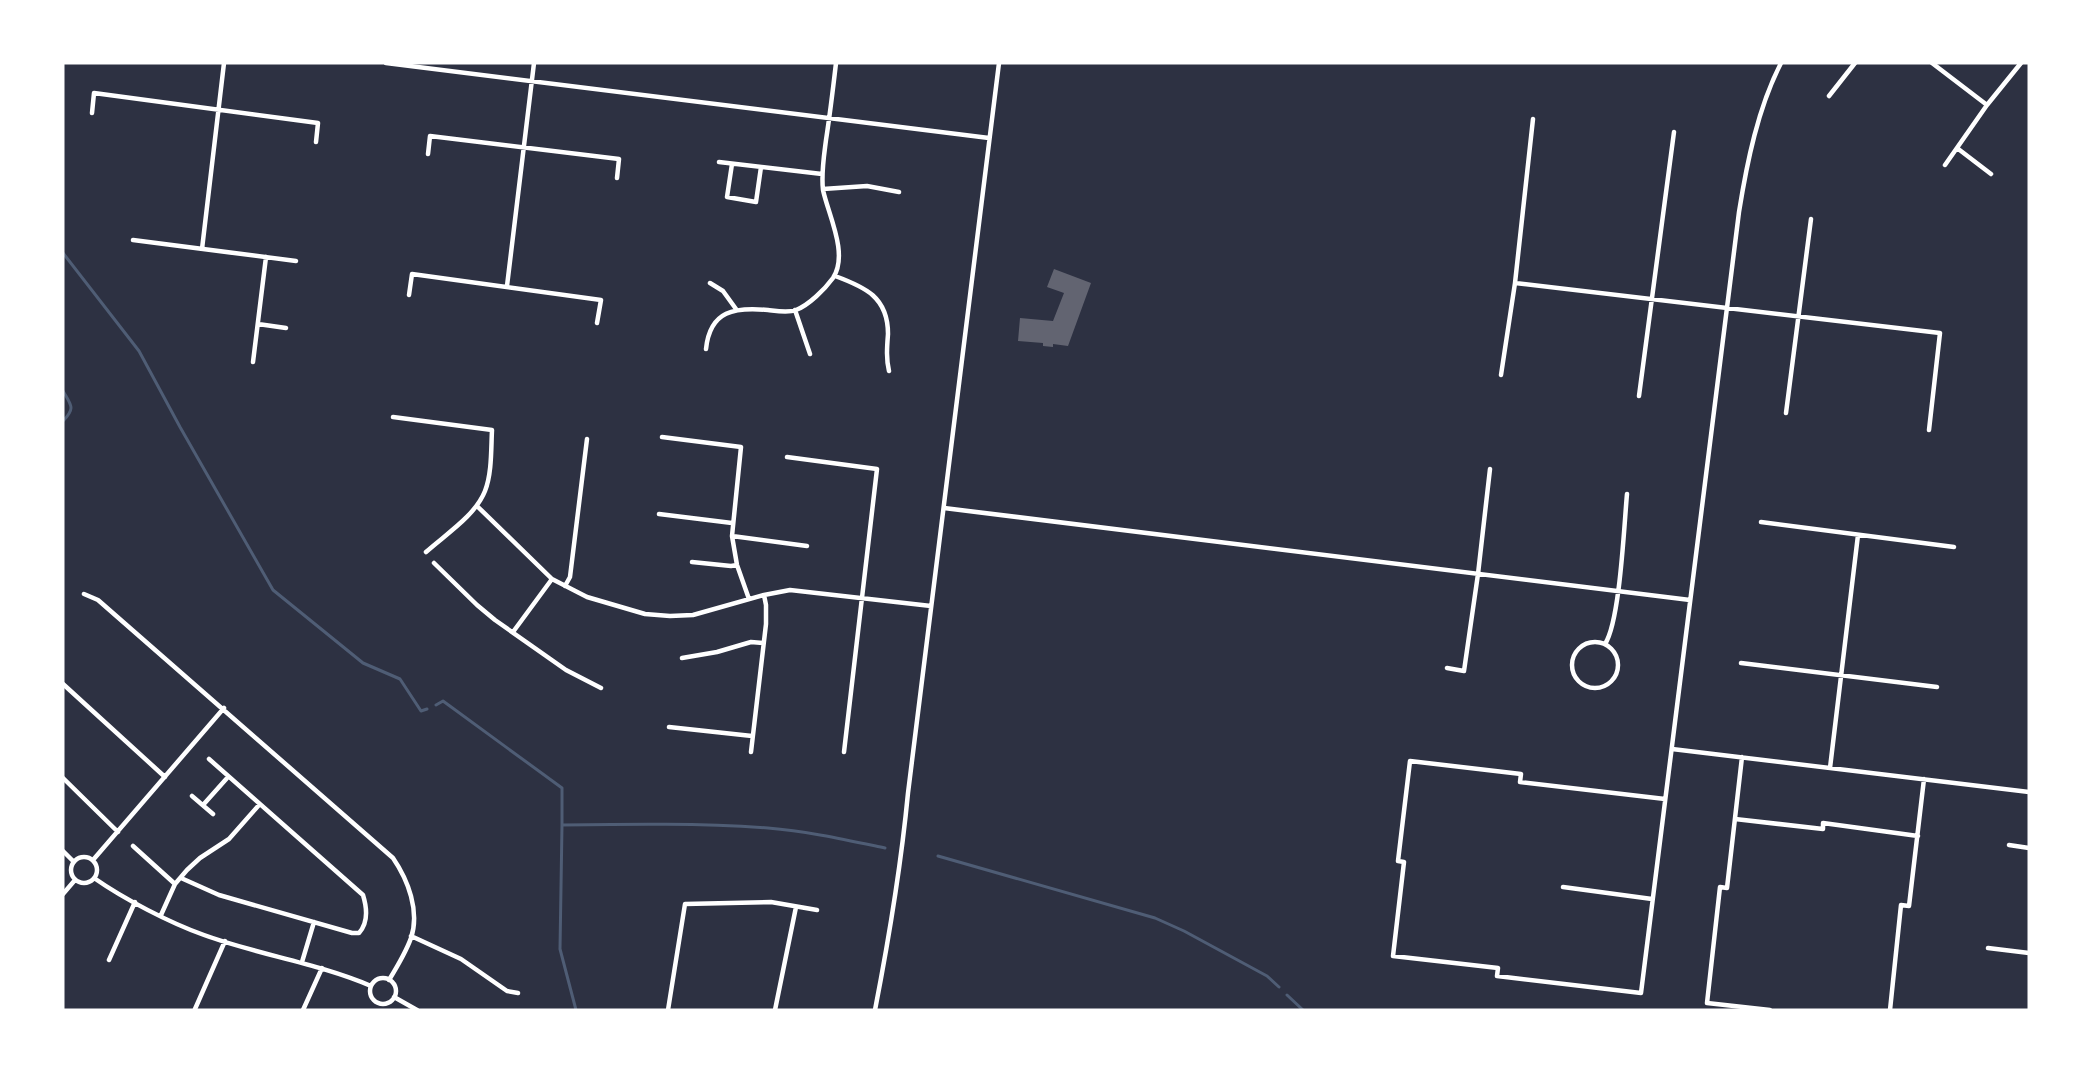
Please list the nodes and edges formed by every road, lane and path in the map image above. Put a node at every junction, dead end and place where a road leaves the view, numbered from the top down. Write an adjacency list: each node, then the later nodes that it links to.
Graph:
1 (224, 63): 13 (street)
2 (386, 63): 10 (street)
3 (534, 63): 10 (street)
4 (836, 63): 15 (street)
5 (999, 63): 18 (street)
6 (1781, 63): 43 (street)
7 (1855, 63): 11 (street)
8 (1932, 63): 12 (street)
9 (2020, 63): 12 (street)
10 (532, 80): 15 (street); 20 (street)
11 (1829, 96)
12 (1987, 105): 21 (street)
13 (219, 109): 14 (street); 19 (street); 34 (street)
14 (92, 113)
15 (829, 117): 18 (street); 27 (street)
16 (1533, 119): 38 (street)
17 (1674, 132): 42 (street)
18 (989, 138): 65 (street)
19 (316, 142)
20 (524, 147): 22 (street); 29 (street); 40 (street)
21 (1957, 148): 25 (street); 28 (street)
22 (428, 154)
23 (719, 162): 24 (street)
24 (732, 164): 26 (street); 26 (street)
25 (1945, 165)
26 (761, 167): 27 (street)
27 (822, 174): 30 (street)
28 (1991, 174)
29 (617, 178)
30 (823, 189): 31 (street); 37 (street)
31 (899, 192)
32 (1811, 219): 46 (street)
33 (133, 240): 34 (street)
34 (202, 249): 35 (street)
35 (266, 257): 36 (street); 48 (street)
36 (296, 261)
37 (835, 276): 45 (street); 53 (street)
38 (1515, 283): 42 (street); 54 (street)
39 (710, 284): 44 (street)
40 (507, 286): 41 (street); 47 (street)
41 (409, 295)
42 (1653, 300): 43 (street); 55 (street)
43 (1726, 308): 46 (street); 85 (street)
44 (736, 309): 45 (street); 50 (street)
45 (795, 310): 51 (street)
46 (1798, 316): 56 (street); 58 (street)
47 (597, 323)
48 (258, 324): 49 (street); 52 (street)
49 (286, 328)
50 (706, 349)
51 (810, 354)
52 (253, 362)
53 (889, 371)
54 (1501, 375)
55 (1640, 396)
56 (1786, 413)
57 (393, 417): 64 (street)
58 (1929, 430)
59 (662, 437): 68 (street)
60 (587, 439): 79 (street)
61 (787, 458): 84 (street)
62 (1490, 469): 77 (street)
63 (1628, 494): 80 (street)
64 (477, 506): 73 (street); 78 (street)
65 (944, 508): 77 (street); 86 (street)
66 (659, 514): 68 (street)
67 (1761, 522): 69 (street)
68 (732, 523): 70 (street)
69 (1858, 535): 72 (street); 93 (street)
70 (732, 536): 71 (street); 76 (street)
71 (807, 546)
72 (1954, 547)
73 (426, 552)
74 (692, 562): 76 (street)
75 (434, 563): 87 (street)
76 (737, 565): 83 (street)
77 (1478, 574): 80 (street); 92 (street)
78 (552, 579): 79 (street); 87 (street)
79 (565, 586): 83 (street)
80 (1618, 591): 85 (street); 89 (street)
81 (84, 594): 97 (street)
82 (765, 595): 83 (street); 84 (street); 88 (street)
83 (749, 599)
84 (861, 599): 86 (street); 102 (street)
85 (1690, 600): 100 (street)
86 (931, 606): 153 (street)
87 (513, 632): 96 (street)
88 (763, 643): 90 (street); 99 (street)
89 (1605, 644): 89 (street)
90 (682, 658)
91 (1741, 663): 93 (street)
92 (1447, 668)
93 (1840, 675): 95 (street); 105 (street)
94 (63, 684): 106 (street)
95 (1937, 687)
96 (601, 688)
97 (224, 708): 106 (street); 137 (street)
98 (669, 726): 99 (street)
99 (752, 736): 101 (street)
100 (1672, 748): 103 (street); 112 (street)
101 (750, 752)
102 (844, 752)
103 (1742, 757): 105 (street); 116 (street)
104 (209, 759): 107 (street)
105 (1830, 768): 109 (street)
106 (165, 777): 117 (street)
107 (228, 777): 113 (street); 114 (street)
108 (63, 778): 117 (street)
109 (1924, 779): 110 (street); 118 (street)
110 (2029, 792)
111 (192, 796): 113 (street)
112 (1665, 799): 131 (street); 131 (street)
113 (203, 805): 115 (street)
114 (259, 805): 126 (street); 136 (street)
115 (213, 814)
116 (1735, 819): 118 (street); 154 (street)
117 (118, 832): 123 (street)
118 (1918, 836): 155 (street)
119 (2009, 845): 121 (street)
120 (133, 846): 128 (street)
121 (2029, 848)
122 (63, 851): 124 (street)
123 (93, 860): 124 (street); 125 (street)
124 (74, 862): 127 (street)
125 (94, 878): 127 (street); 132 (street)
126 (181, 878): 128 (street); 136 (street)
127 (75, 880): 130 (street)
128 (175, 884): 135 (street)
129 (1563, 887): 131 (street)
130 (63, 894)
131 (1652, 898)
132 (135, 902): 135 (street); 141 (street)
133 (796, 907): 134 (street); 151 (street); 152 (street)
134 (817, 910)
135 (161, 915): 138 (street)
136 (314, 922): 142 (street)
137 (411, 936): 144 (street); 146 (street)
138 (225, 941): 142 (street); 148 (street)
139 (1988, 948): 140 (street)
140 (2029, 952)
141 (109, 960)
142 (302, 962): 143 (street)
143 (322, 968): 145 (street); 149 (street)
144 (389, 980): 145 (street); 147 (street)
145 (371, 986): 147 (street)
146 (518, 993)
147 (394, 997): 150 (street)
148 (195, 1009)
149 (303, 1010)
150 (417, 1010)
151 (668, 1010)
152 (775, 1010)
153 (874, 1010)
154 (1770, 1010)
155 (1890, 1010)

